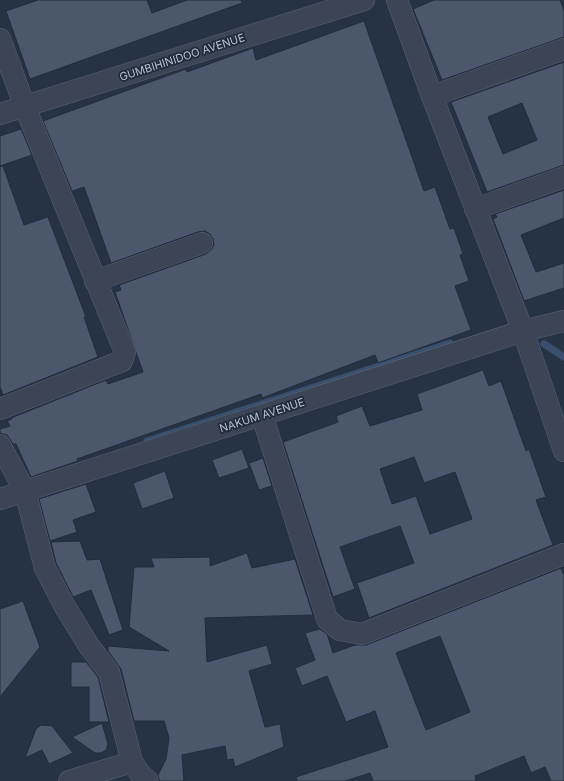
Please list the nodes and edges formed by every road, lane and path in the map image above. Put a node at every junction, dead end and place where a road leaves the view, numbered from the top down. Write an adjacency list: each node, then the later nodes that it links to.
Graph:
1 (364, 0): 6 (street, GUMBIHINIDOO AVENUE)
2 (397, 0): 5 (street)
3 (0, 39): 6 (street)
4 (564, 49): 5 (street)
5 (432, 96): 9 (street)
6 (24, 107): 7 (street, GUMBIHINIDOO AVENUE); 11 (street)
7 (0, 114)
8 (564, 177): 9 (street)
9 (475, 209): 13 (street)
10 (202, 243): 11 (street)
11 (95, 281): 14 (street)
12 (564, 321): 13 (street, NAKUM AVENUE)
13 (523, 331): 15 (street, NAKUM AVENUE); 17 (street)
14 (0, 409)
15 (262, 415): 18 (street, NAKUM AVENUE); 20 (street)
16 (0, 445): 18 (street)
17 (564, 451)
18 (25, 490): 19 (street, NAKUM AVENUE); 21 (street)
19 (0, 498)
20 (564, 554)
21 (132, 762): 22 (street); 23 (street)
22 (69, 781)
23 (148, 781)

